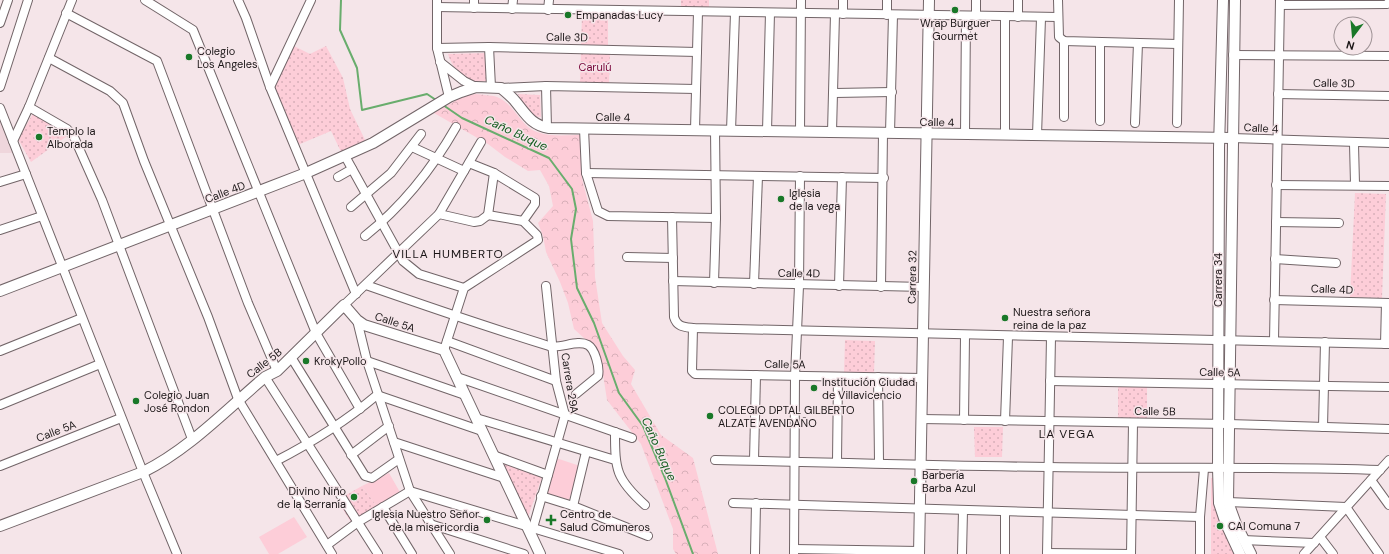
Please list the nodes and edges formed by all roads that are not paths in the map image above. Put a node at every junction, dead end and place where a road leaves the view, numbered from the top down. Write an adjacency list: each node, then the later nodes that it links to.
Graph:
1 (8, 0): 41 (street)
2 (28, 0): 55 (street)
3 (72, 0): 28 (street)
4 (145, 0): 113 (street)
5 (238, 0): 56 (street)
6 (312, 0): 56 (street)
7 (513, 0): 24 (street)
8 (549, 0): 26 (street)
9 (587, 0): 25 (street)
10 (801, 0): 31 (street)
11 (843, 0): 32 (street)
12 (887, 0): 33 (street)
13 (929, 0): 34 (street, Carrera 32)
14 (976, 0): 36 (street)
15 (1018, 0): 38 (street)
16 (1058, 0): 39 (street)
17 (1179, 0): 45 (street)
18 (1223, 0): 86 (street, Carrera 34)
19 (1235, 0): 49 (street, Carrera 34)
20 (1389, 2): 22 (street)
21 (437, 3): 23 (street); 47 (street)
22 (1280, 3): 50 (street)
23 (474, 4): 24 (street)
24 (512, 9): 26 (street)
25 (587, 9): 26 (street); 27 (street)
26 (548, 10)
27 (698, 12): 29 (street); 48 (street)
28 (66, 13): 52 (street); 116 (street)
29 (735, 13): 30 (street); 76 (street)
30 (770, 13): 31 (street); 77 (street)
31 (801, 14): 32 (street); 78 (street)
32 (839, 14): 33 (street); 61 (street)
33 (890, 15): 34 (street); 60 (street)
34 (928, 16): 35 (street); 82 (street, Carrera 32)
35 (966, 16): 36 (street); 83 (street)
36 (976, 16): 37 (street)
37 (1006, 17): 38 (street); 84 (street)
38 (1018, 17): 40 (street)
39 (1058, 17): 40 (street); 42 (street)
40 (1041, 18): 85 (street)
41 (0, 23)
42 (1061, 39): 43 (street); 67 (street)
43 (1100, 42): 44 (street); 68 (street)
44 (1138, 42): 45 (street); 69 (street)
45 (1178, 44): 70 (street)
46 (489, 47): 47 (street, Calle 3D); 48 (street, Calle 3D); 57 (street)
47 (437, 48): 53 (street)
48 (697, 52): 59 (street)
49 (1233, 55): 50 (street); 87 (street, Carrera 34)
50 (1279, 55): 51 (street); 62 (street)
51 (1389, 56)
52 (48, 58): 65 (street); 126 (street)
53 (440, 62): 58 (street); 64 (street)
54 (546, 86): 57 (street); 59 (street); 72 (street)
55 (0, 87)
56 (270, 87): 100 (street)
57 (496, 87): 58 (street); 72 (street, Calle 4)
58 (476, 88): 64 (street)
59 (696, 89): 74 (street)
60 (892, 92): 61 (street); 80 (street)
61 (835, 94): 79 (street)
62 (1278, 94): 63 (street, Calle 3D); 88 (street)
63 (1389, 96)
64 (447, 98): 94 (street, Calle 4D)
65 (29, 107): 89 (street); 129 (street)
66 (0, 108): 89 (street)
67 (1064, 117)
68 (1100, 121)
69 (1135, 123)
70 (1177, 123)
71 (456, 127): 95 (street)
72 (547, 128): 73 (street, Calle 4)
73 (584, 128): 74 (street, Calle 4); 99 (street)
74 (695, 130): 75 (street, Calle 4)
75 (715, 130): 76 (street, Calle 4); 103 (street)
76 (731, 131): 77 (street, Calle 4)
77 (767, 131): 78 (street, Calle 4)
78 (800, 132): 79 (street, Calle 4)
79 (832, 132): 80 (street, Calle 4)
80 (886, 133): 82 (street, Calle 4); 108 (street)
81 (421, 134): 93 (street)
82 (927, 134): 83 (street, Calle 4); 144 (street, Carrera 32)
83 (965, 134): 84 (street, Calle 4)
84 (1005, 135): 85 (street, Calle 4)
85 (1037, 135): 86 (street, Calle 4)
86 (1220, 138): 87 (street, Calle 4); 161 (street, Carrera 34)
87 (1232, 138): 88 (street, Calle 4); 162 (street, Carrera 34)
88 (1278, 140): 92 (street, Calle 4); 111 (street)
89 (13, 141): 102 (street)
90 (481, 142): 96 (street, Calle 5B)
91 (1389, 143): 92 (street, Calle 4)
92 (1354, 144): 110 (street)
93 (412, 147): 95 (street); 114 (street)
94 (345, 156): 97 (street); 100 (street, Calle 4D)
95 (438, 159): 98 (street); 125 (street)
96 (469, 163): 98 (street, Calle 5B); 101 (street)
97 (352, 169): 106 (street); 114 (street)
98 (464, 171): 117 (street, Calle 5B)
99 (586, 172): 103 (street); 120 (street)
100 (306, 173): 113 (street, Calle 4D); 147 (street)
101 (494, 173): 118 (street); 122 (street)
102 (26, 174): 109 (street); 119 (street)
103 (716, 175): 104 (street); 121 (street)
104 (758, 176): 105 (street); 138 (street)
105 (800, 176): 107 (street); 141 (street)
106 (338, 177)
107 (842, 177): 108 (street); 142 (street)
108 (884, 178): 143 (street)
109 (0, 182)
110 (1355, 184): 111 (street); 112 (street)
111 (1276, 185): 123 (street)
112 (1389, 186)
113 (259, 191): 116 (street, Calle 4D); 156 (street)
114 (366, 195): 115 (street); 125 (street)
115 (351, 207)
116 (214, 209): 126 (street, Calle 4D); 172 (street)
117 (438, 214): 118 (street); 130 (street, Calle 5B)
118 (488, 215): 122 (street)
119 (42, 216): 127 (street); 135 (street)
120 (672, 217): 121 (street); 132 (street)
121 (716, 218): 137 (street)
122 (523, 220): 145 (street)
123 (1276, 222): 124 (street); 133 (street)
124 (1339, 222)
125 (381, 223): 128 (street); 130 (street)
126 (171, 226): 129 (street, Calle 4D); 189 (street)
127 (0, 230)
128 (365, 236)
129 (119, 246): 135 (street, Calle 4D); 207 (street)
130 (398, 253): 139 (street, Calle 5B); 145 (street)
131 (627, 256): 132 (street)
132 (673, 258): 136 (street)
133 (1275, 259): 134 (street); 148 (street)
134 (1336, 263)
135 (62, 266): 146 (street, Calle 4D); 152 (street)
136 (673, 281): 137 (street, Calle 4D); 154 (street)
137 (714, 283): 138 (street, Calle 4D)
138 (754, 284): 141 (street, Calle 4D)
139 (366, 285): 147 (street, Calle 5B); 151 (street)
140 (546, 286): 167 (street, Carrera 29A)
141 (799, 286): 142 (street, Calle 4D); 155 (street)
142 (840, 286): 143 (street, Calle 4D)
143 (881, 287): 144 (street, Calle 4D)
144 (924, 287): 157 (street, Carrera 32)
145 (464, 288): 151 (street)
146 (0, 291)
147 (356, 294): 150 (street, Calle 5B)
148 (1274, 300): 149 (street, Calle 4D); 163 (street)
149 (1388, 303): 165 (street)
150 (344, 306): 153 (street, Calle 5A); 156 (street, Calle 5B)
151 (455, 316): 166 (street); 167 (street)
152 (82, 318): 168 (street); 171 (street)
153 (357, 320): 166 (street, Calle 5A); 170 (street)
154 (693, 328): 155 (street); 173 (street, Calle 5A)
155 (797, 330): 157 (street); 174 (street)
156 (316, 333): 169 (street, Calle 5B); 191 (street)
157 (923, 333): 158 (street); 179 (street, Carrera 32)
158 (965, 336): 159 (street); 196 (street)
159 (1008, 337): 160 (street); 197 (street)
160 (1051, 337): 161 (street); 181 (street)
161 (1220, 340): 162 (street); 182 (street, Carrera 34)
162 (1230, 340): 163 (street); 183 (street, Carrera 34)
163 (1274, 341): 164 (street)
164 (1325, 342): 165 (street); 184 (street)
165 (1387, 344)
166 (446, 346): 176 (street); 180 (street, Calle 5A)
167 (552, 346): 180 (street, Carrera 29A); 186 (street)
168 (0, 351)
169 (292, 357): 172 (street, Calle 5B); 202 (street)
170 (366, 361): 187 (street); 188 (street)
171 (100, 364): 190 (street); 193 (street)
172 (277, 371): 175 (street, Calle 5B)
173 (756, 375): 174 (street, Calle 5A); 218 (street)
174 (795, 376): 177 (street, Calle 5A); 221 (street)
175 (265, 377): 189 (street, Calle 5B); 211 (street)
176 (457, 377): 188 (street); 192 (street)
177 (838, 377): 178 (street, Calle 5A); 222 (street)
178 (878, 377): 179 (street, Calle 5A); 223 (street)
179 (922, 378): 195 (street, Carrera 32)
180 (556, 381): 192 (street, Carrera 29A)
181 (1050, 381): 182 (street, Calle 5A); 198 (street)
182 (1219, 384): 183 (street, Calle 5A); 200 (street, Carrera 34)
183 (1230, 384): 184 (street, Calle 5A); 200 (street, Carrera 34)
184 (1323, 386): 185 (street, Calle 5A); 203 (street)
185 (1389, 387)
186 (576, 394)
187 (377, 395): 191 (street); 201 (street); 205 (street)
188 (465, 395): 194 (street)
189 (238, 399): 207 (street, Calle 5B); 220 (street)
190 (0, 405)
191 (360, 409): 202 (street)
192 (565, 415): 206 (street); 210 (street, Carrera 29A)
193 (121, 418): 225 (street, Calle 5A); 231 (street)
194 (476, 418): 205 (street); 210 (street)
195 (921, 419): 196 (street, Calle 5B); 224 (street, Carrera 32)
196 (964, 420): 197 (street, Calle 5B)
197 (1005, 421): 198 (street, Calle 5B)
198 (1049, 422): 199 (street, Calle 5B); 226 (street)
199 (1133, 422): 200 (street, Calle 5B); 227 (street)
200 (1223, 424): 203 (street, Calle 5B); 228 (street, Carrera 34)
201 (389, 426): 209 (street); 213 (street)
202 (335, 427): 211 (street); 213 (street)
203 (1323, 427): 204 (street, Calle 5B)
204 (1389, 429)
205 (482, 431): 214 (street)
206 (615, 432): 208 (street); 216 (street)
207 (192, 438): 231 (street, Calle 5B)
208 (632, 438)
209 (394, 442): 215 (street); 233 (street)
210 (558, 443): 212 (street); 232 (street, Carrera 29A)
211 (309, 444): 220 (street); 252 (street)
212 (586, 452): 216 (street); 243 (street)
213 (351, 455): 215 (street)
214 (493, 455): 232 (street); 233 (street)
215 (399, 459): 235 (street)
216 (615, 460): 240 (street)
217 (715, 460): 218 (street)
218 (754, 460): 221 (street)
219 (1389, 460): 230 (street)
220 (276, 461): 259 (street)
221 (796, 461): 222 (street); 241 (street)
222 (837, 461): 223 (street)
223 (879, 462): 224 (street)
224 (920, 464): 226 (street); 246 (street, Carrera 32)
225 (0, 466)
226 (1048, 467): 227 (street); 249 (street)
227 (1133, 468): 229 (street); 250 (street)
228 (1223, 468): 229 (street); 230 (street); 237 (street, Carrera 34); 276 (street, Carrera 34)
229 (1204, 469): 251 (street)
230 (1380, 470): 234 (street)
231 (143, 472): 254 (street, Calle 5B); 263 (street)
232 (548, 475): 236 (street, Carrera 29A)
233 (504, 478): 255 (street)
234 (1371, 480): 242 (street); 245 (street)
235 (410, 491): 244 (street); 253 (street); 255 (street)
236 (541, 496): 243 (street); 255 (street, Carrera 29A)
237 (1228, 502): 245 (street); 257 (street, Carrera 34)
238 (733, 503): 239 (street)
239 (756, 504): 241 (street); 271 (street)
240 (645, 505)
241 (795, 505): 246 (street); 260 (street)
242 (1389, 505)
243 (573, 506): 256 (street)
244 (383, 507): 252 (street); 266 (street)
245 (1346, 507): 258 (street); 280 (street)
246 (920, 509): 247 (street); 261 (street, Carrera 32)
247 (963, 511): 248 (street); 272 (street)
248 (1005, 512): 249 (street); 273 (street)
249 (1048, 512): 250 (street); 262 (street)
250 (1132, 514): 251 (street); 274 (street)
251 (1200, 517): 275 (street)
252 (358, 522): 259 (street); 265 (street)
253 (430, 524): 267 (street); 268 (street)
254 (0, 526)
255 (530, 528): 269 (street); 270 (street)
256 (648, 536)
257 (1243, 540): 258 (street); 277 (street, Carrera 34)
258 (1317, 540): 278 (street); 279 (street)
259 (327, 545): 264 (street)
260 (794, 552): 261 (street)
261 (919, 553)
262 (1047, 553): 274 (street)
263 (177, 554)
264 (332, 554)
265 (378, 554)
266 (412, 554)
267 (450, 554)
268 (524, 554)
269 (540, 554)
270 (619, 554)
271 (755, 554)
272 (962, 554)
273 (1005, 554)
274 (1131, 554)
275 (1200, 554)
276 (1240, 554)
277 (1251, 554)
278 (1304, 554)
279 (1333, 554)
280 (1379, 554)

